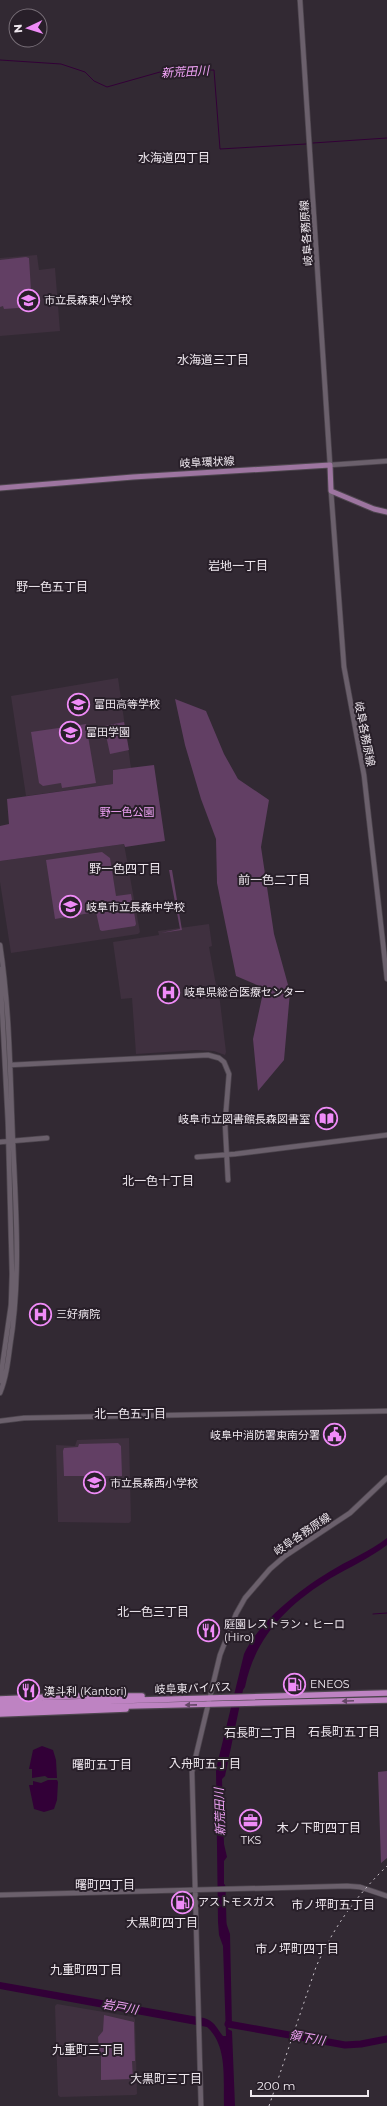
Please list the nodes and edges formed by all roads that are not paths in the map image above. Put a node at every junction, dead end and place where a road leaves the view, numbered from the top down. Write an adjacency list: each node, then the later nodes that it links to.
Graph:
1 (300, 0): 3 (street, 岐阜各務原線)
2 (387, 461): 3 (street)
3 (330, 465): 4 (main road, 岐阜環状線); 5 (main road)
4 (0, 488)
5 (331, 491): 6 (main road); 9 (street, 岐阜各務原線)
6 (387, 512)
7 (0, 945): 10 (street)
8 (0, 969): 13 (street)
9 (387, 979)
10 (10, 1066): 13 (street); 15 (street)
11 (387, 1135): 15 (street)
12 (47, 1138): 13 (street)
13 (11, 1141): 14 (street); 18 (street); 19 (street)
14 (0, 1142)
15 (227, 1155): 16 (street); 17 (street)
16 (197, 1157)
17 (228, 1180)
18 (0, 1381)
19 (0, 1393)
20 (387, 1411): 21 (street)
21 (0, 1421)
22 (387, 1478): 24 (street, 岐阜各務原線)
23 (387, 1693): 24 (highway, 岐阜東バイパス)
24 (208, 1697): 26 (highway, 岐阜東バイパス); 29 (street, 岐阜各務原線)
25 (0, 1699): 26 (highway)
26 (156, 1699): 30 (highway, 岐阜東バイパス)
27 (387, 1700): 29 (highway, 岐阜東バイパス, one-way to 29)
28 (0, 1704): 30 (highway, 岐阜東バイパス)
29 (207, 1705): 31 (highway, 岐阜東バイパス, one-way to 31); 34 (street, 岐阜各務原線)
30 (38, 1706): 31 (highway, 岐阜東バイパス); 32 (highway, 岐阜東バイパス)
31 (145, 1706): 33 (highway)
32 (0, 1709)
33 (0, 1714)
34 (195, 1890): 35 (street); 36 (street); 37 (street, 岐阜各務原線)
35 (0, 1895)
36 (387, 1896)
37 (201, 2106)

